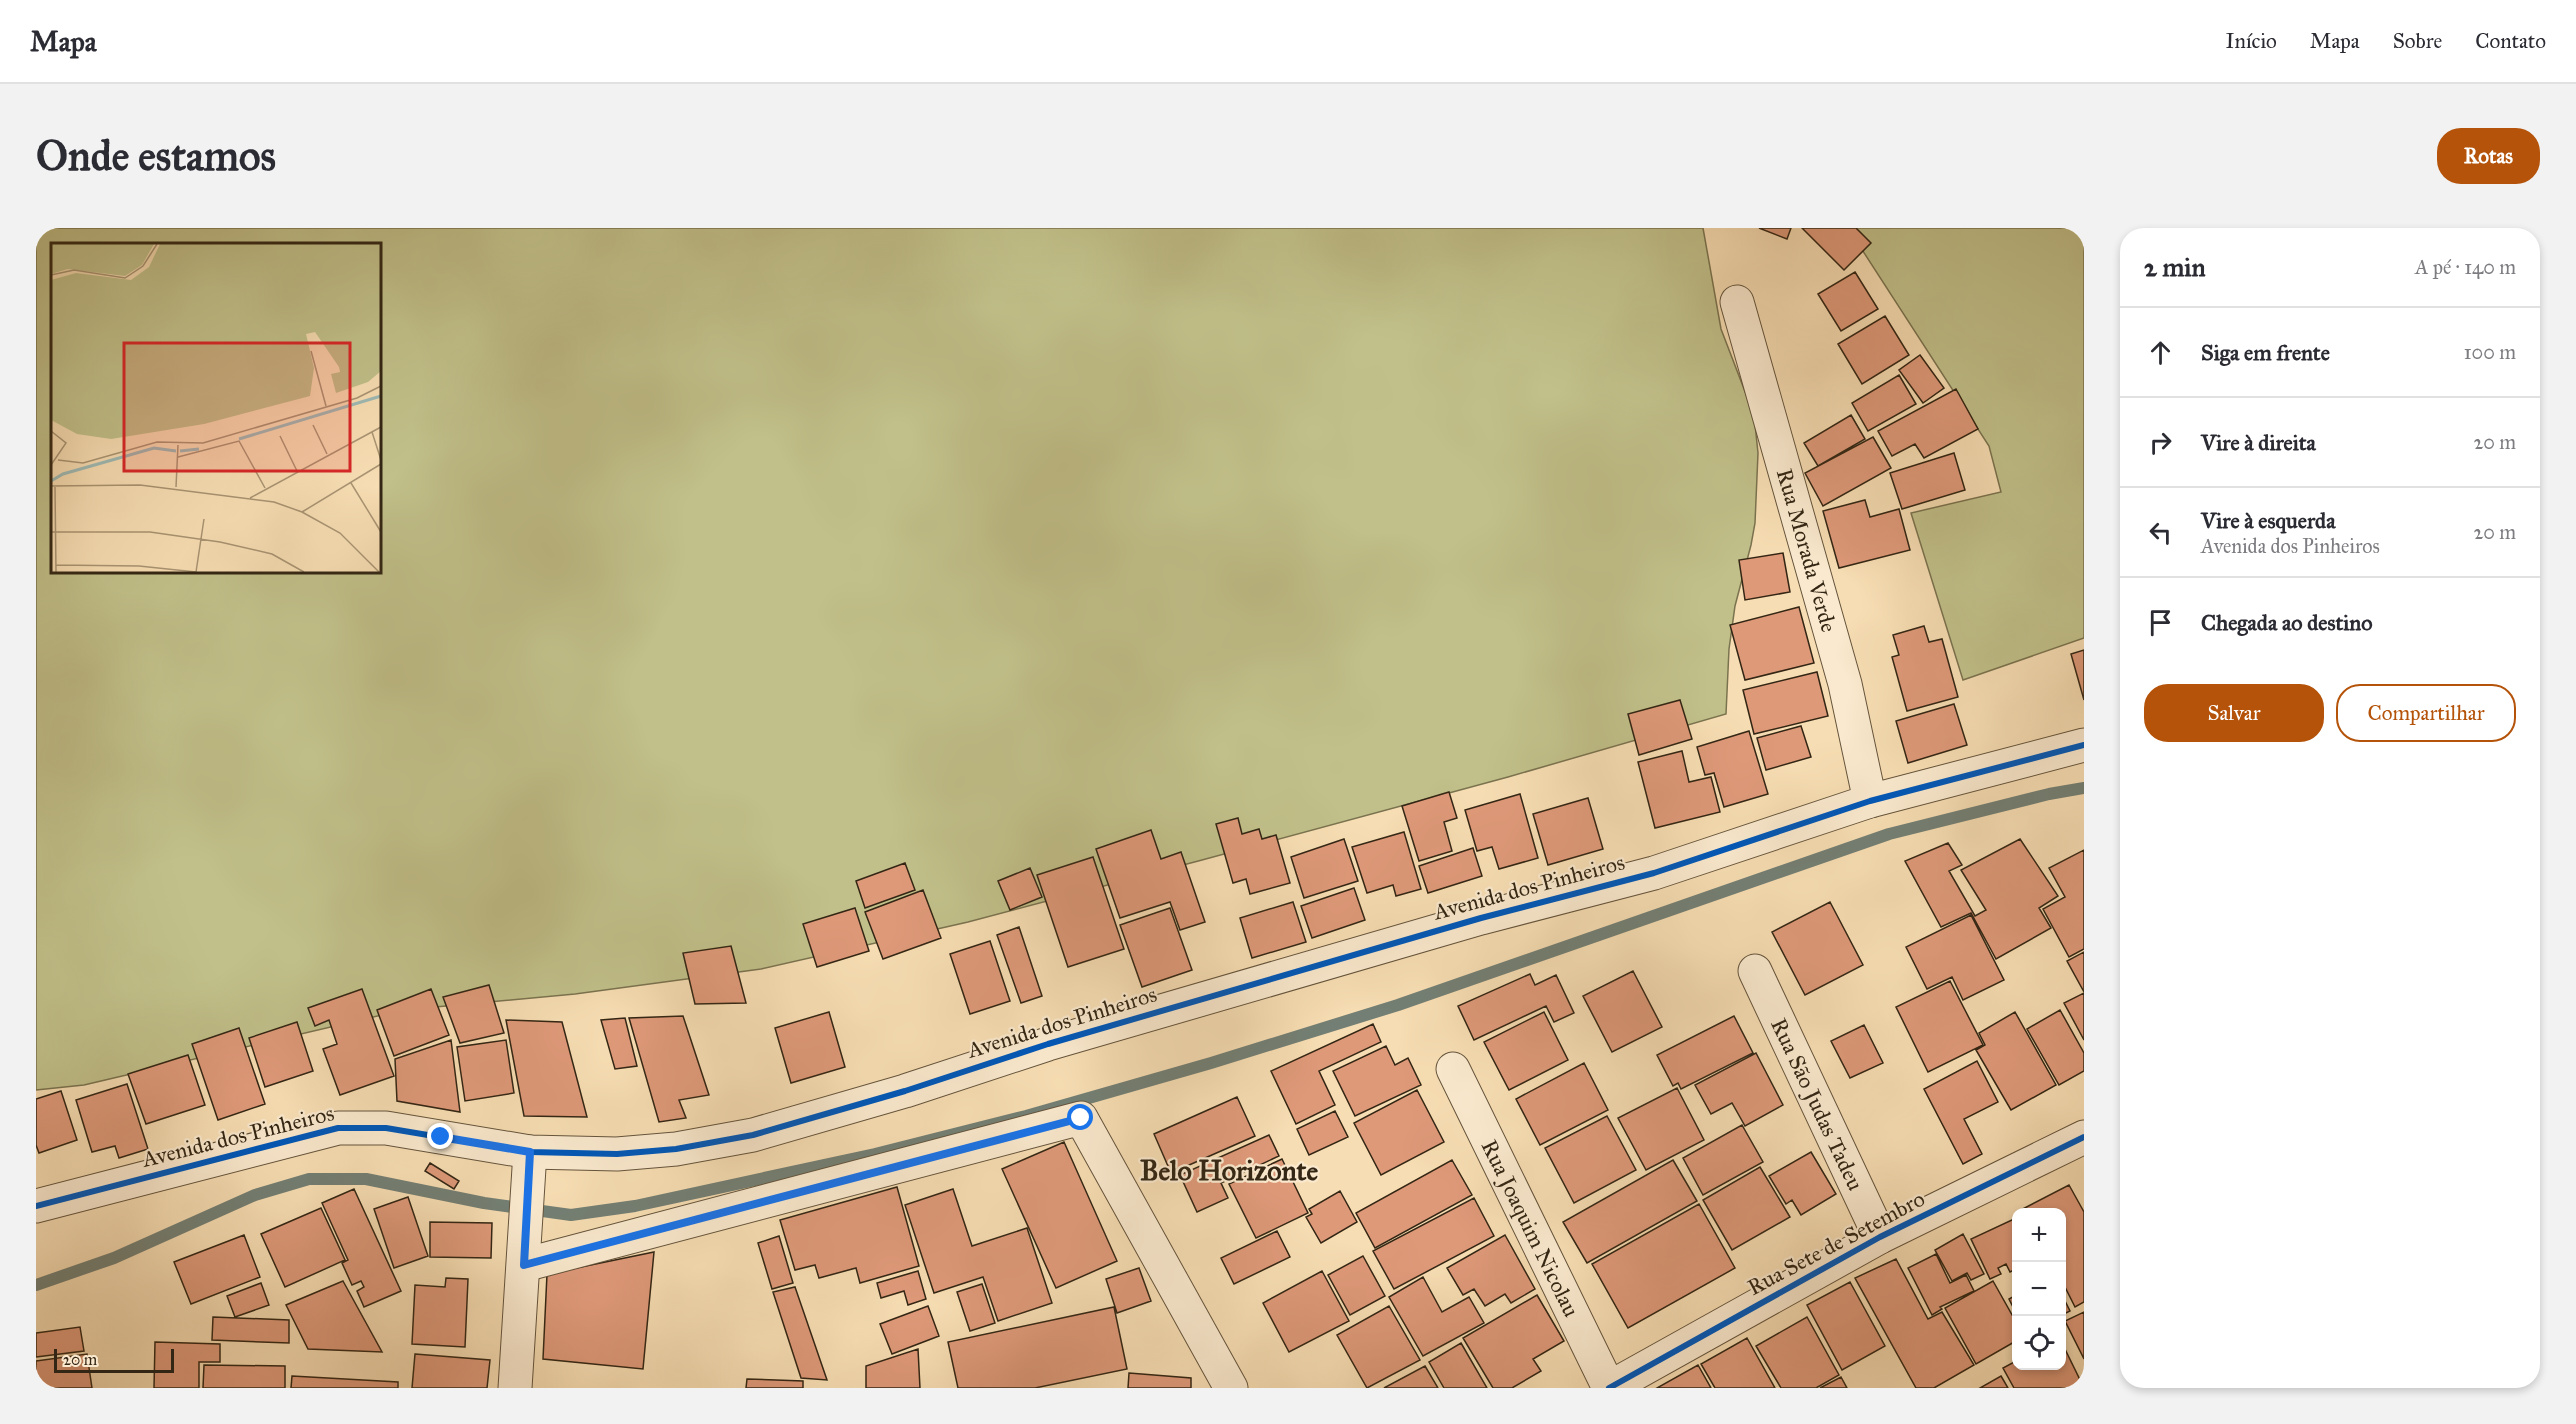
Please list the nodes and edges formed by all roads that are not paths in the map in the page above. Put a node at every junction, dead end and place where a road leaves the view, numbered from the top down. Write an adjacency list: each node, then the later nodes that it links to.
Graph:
1 (1737, 302): 3 (street, Rua Morada Verde)
2 (2084, 745): 3 (street, Avenida dos Pinheiros)
3 (1870, 801): 7 (street, Avenida dos Pinheiros)
4 (1755, 971): 9 (street, Rua São Judas Tadeu)
5 (1454, 1069): 13 (street, Rua Joaquim Nicolau)
6 (2084, 1137): 9 (street, Rua Sete de Setembro)
7 (530, 1164): 8 (street, Avenida dos Pinheiros); 10 (street)
8 (36, 1206)
9 (1880, 1237): 13 (street, Rua Sete de Setembro)
10 (524, 1265): 11 (street); 12 (street)
11 (515, 1388)
12 (1231, 1388)
13 (1609, 1388)

